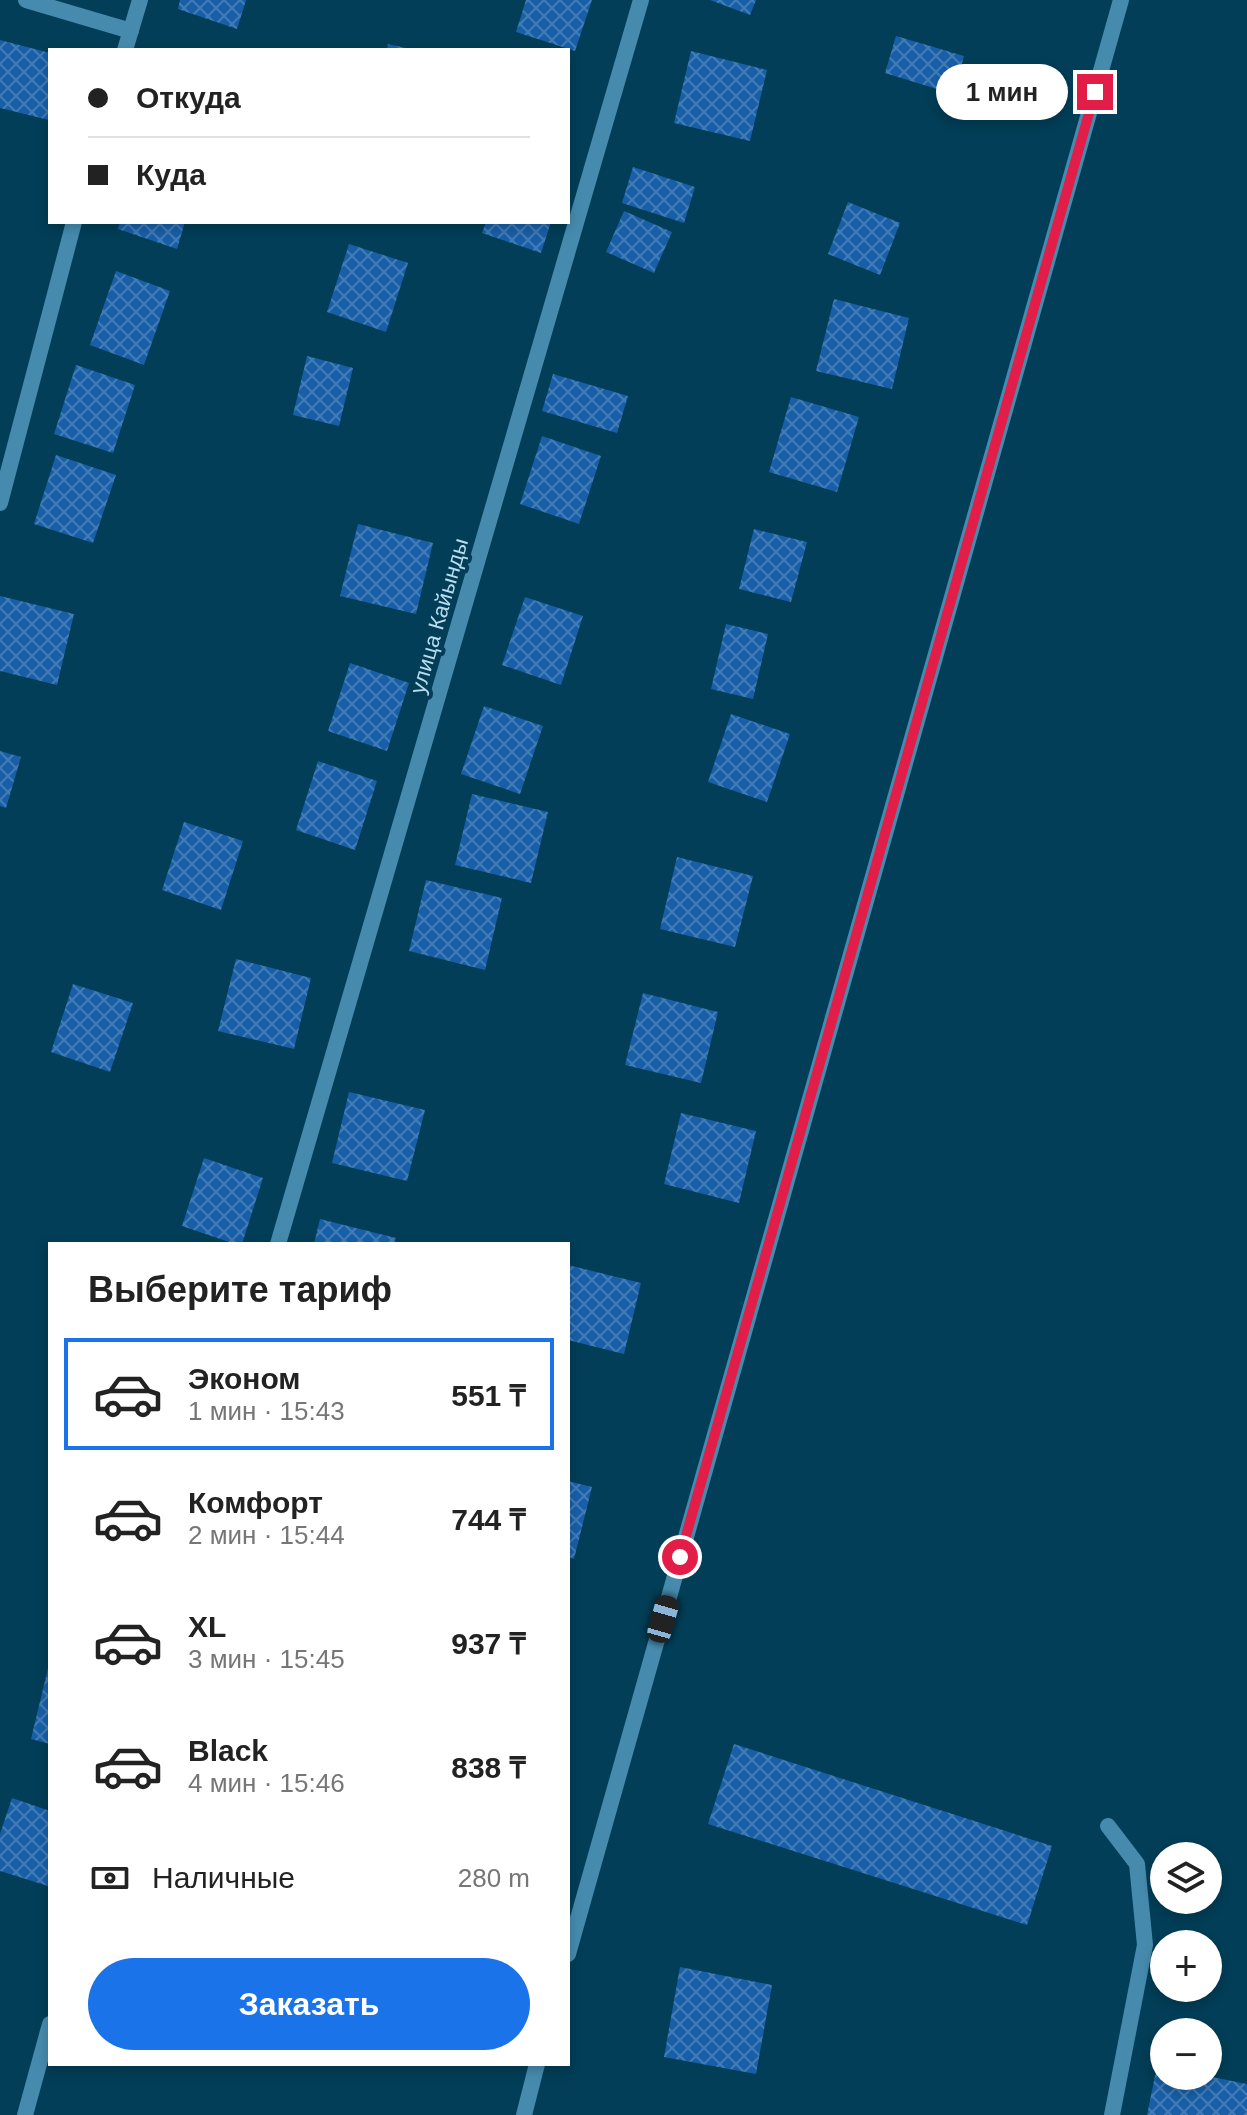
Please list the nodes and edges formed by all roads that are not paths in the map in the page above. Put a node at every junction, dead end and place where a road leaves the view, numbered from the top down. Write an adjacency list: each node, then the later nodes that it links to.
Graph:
1 (26, 0): 5 (street)
2 (140, 0): 5 (street)
3 (641, 0): 9 (street, улица Кайынды)
4 (1121, 0): 11 (street)
5 (131, 31): 6 (street)
6 (126, 48)
7 (73, 224): 8 (street)
8 (0, 503)
9 (279, 1242)
10 (1108, 1826): 16 (street)
11 (570, 1947)
12 (48, 2031): 14 (street)
13 (536, 2066): 15 (street)
14 (25, 2115)
15 (524, 2115)
16 (1112, 2115)

